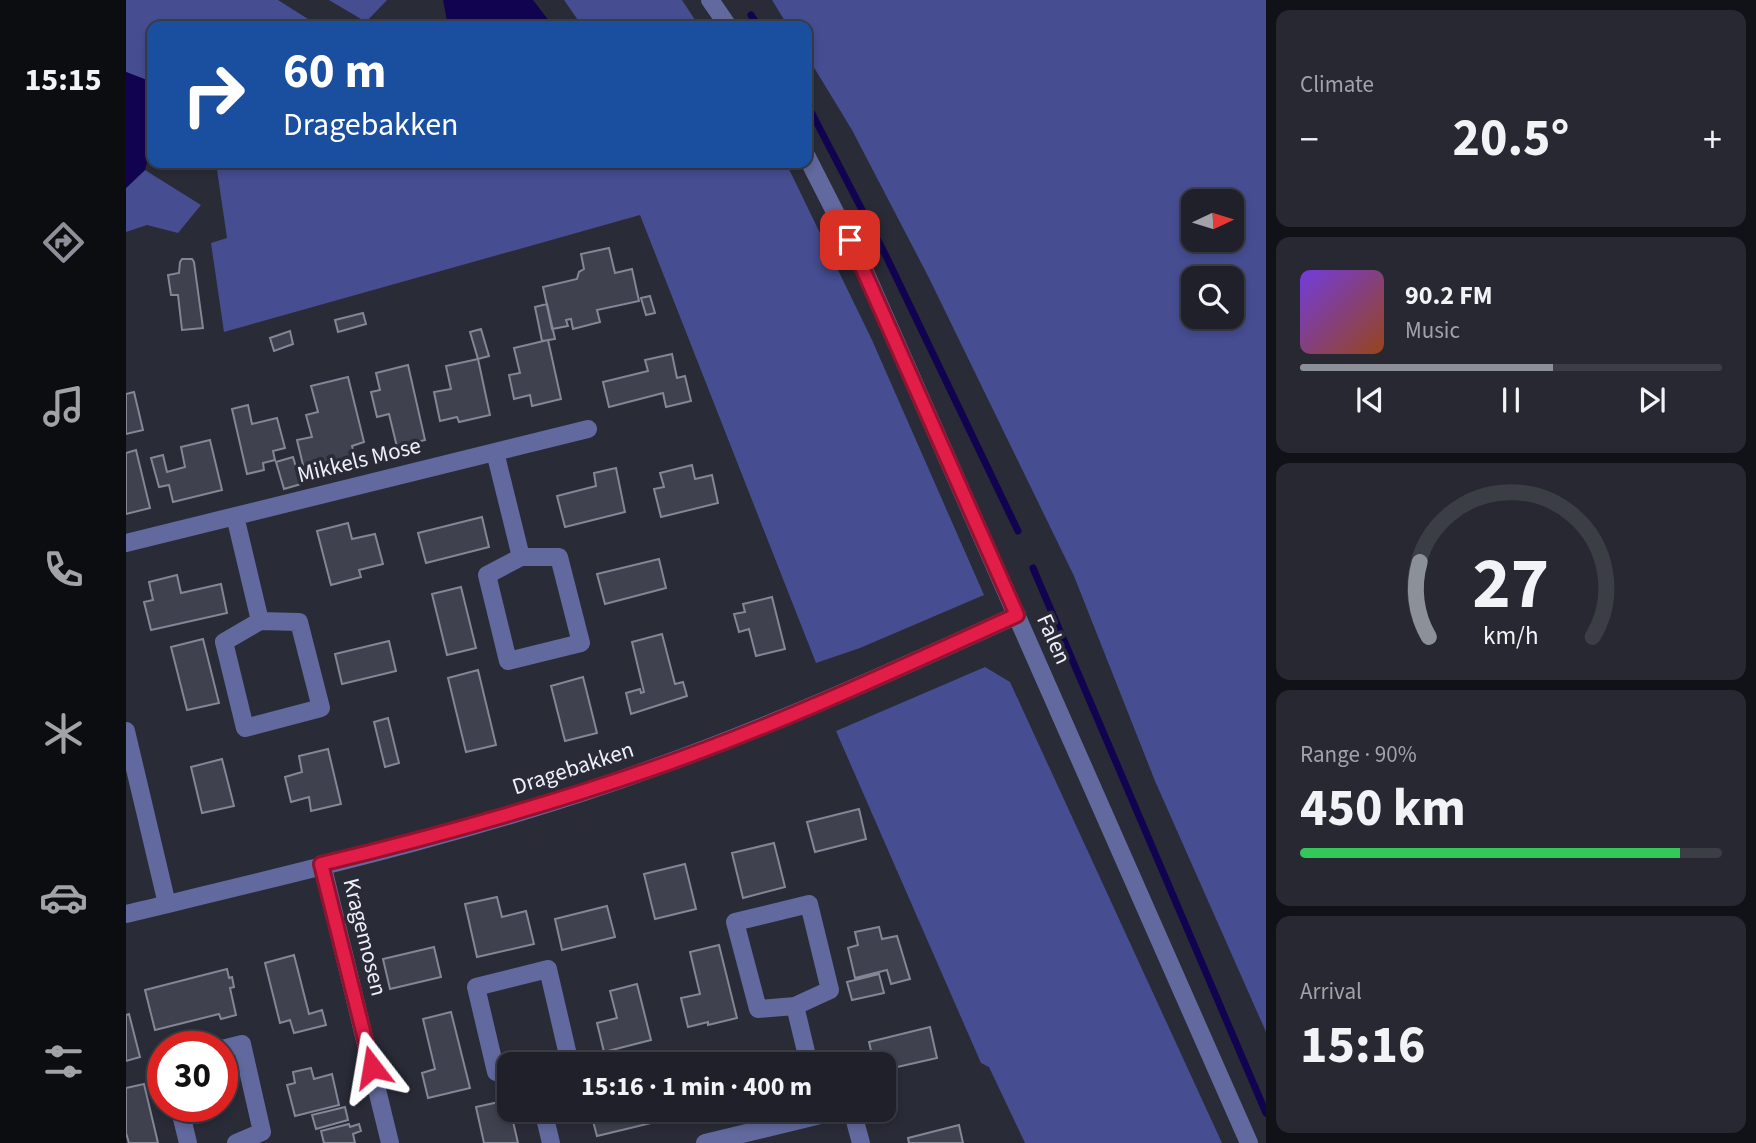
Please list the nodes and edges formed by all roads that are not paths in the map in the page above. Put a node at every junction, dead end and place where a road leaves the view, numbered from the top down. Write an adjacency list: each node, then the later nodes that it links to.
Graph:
1 (710, 0): 2 (street)
2 (725, 21)
3 (812, 167): 9 (street, Falen)
4 (588, 429): 5 (street, Mikkels Mose)
5 (495, 452): 6 (street, Mikkels Mose); 8 (street)
6 (234, 516): 7 (street, Mikkels Mose); 10 (street)
7 (126, 543)
8 (521, 557): 8 (street)
9 (1017, 615): 12 (street, Dragebakken); 30 (street, Falen)
10 (260, 621): 10 (street)
11 (126, 731): 13 (street)
12 (321, 864): 13 (street, Dragebakken); 26 (street, Kragemosen)
13 (167, 904): 14 (street, Dragebakken)
14 (126, 914)
15 (794, 1006): 15 (street); 18 (street)
16 (238, 1045): 25 (street)
17 (567, 1052): 19 (street)
18 (806, 1052)
19 (497, 1072)
20 (183, 1122): 24 (street)
21 (546, 1122): 27 (street)
22 (784, 1122): 28 (street)
23 (855, 1122): 29 (street)
24 (188, 1143)
25 (236, 1143)
26 (390, 1143)
27 (551, 1143)
28 (705, 1143)
29 (861, 1143)
30 (1249, 1143)

